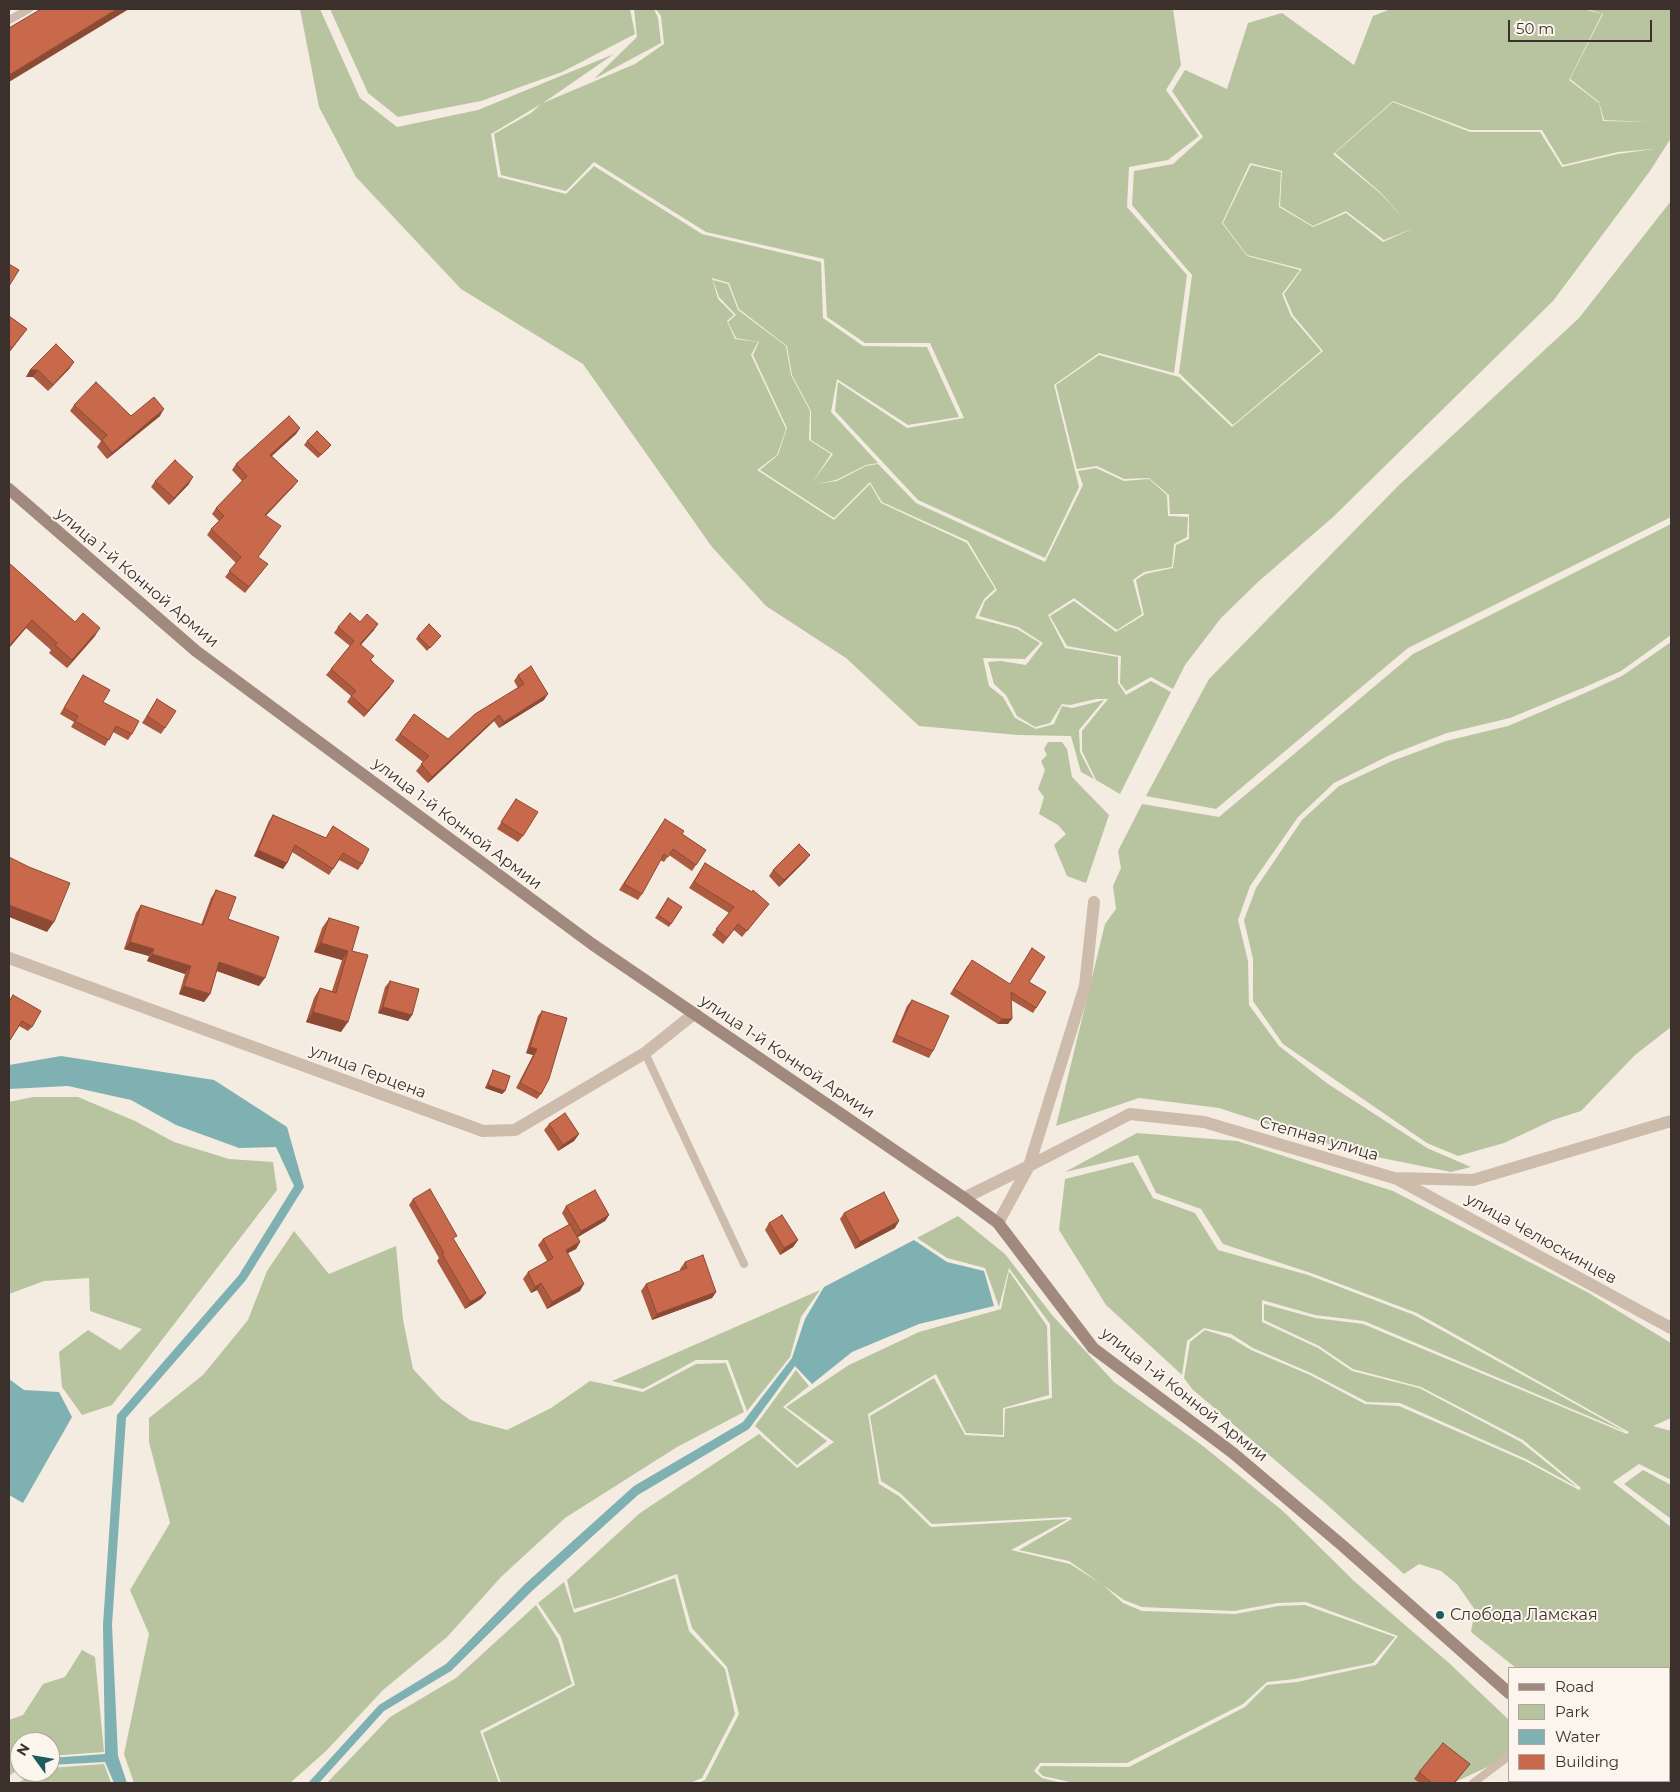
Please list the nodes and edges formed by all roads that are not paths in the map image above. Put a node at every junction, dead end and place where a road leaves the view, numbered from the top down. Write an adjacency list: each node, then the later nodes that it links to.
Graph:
1 (28, 9): 2 (lane)
2 (9, 20)
3 (9, 489): 6 (main road, улица 1-й Конной Армии)
4 (1094, 902): 9 (street)
5 (9, 958): 7 (street, улица Герцена)
6 (695, 1013): 7 (street, улица Герцена); 11 (main road, улица 1-й Конной Армии)
7 (645, 1053): 13 (lane)
8 (1671, 1121): 10 (street, Степная улица)
9 (1029, 1166): 10 (street, Степная улица); 11 (street, Степная улица); 12 (street)
10 (1394, 1178): 14 (street, улица Челюскинцев)
11 (964, 1198): 12 (main road, улица 1-й Конной Армии)
12 (998, 1223): 15 (main road, улица 1-й Конной Армии)
13 (744, 1264)
14 (1671, 1328)
15 (1508, 1692)
16 (1508, 1757): 17 (lane)
17 (1473, 1783)

